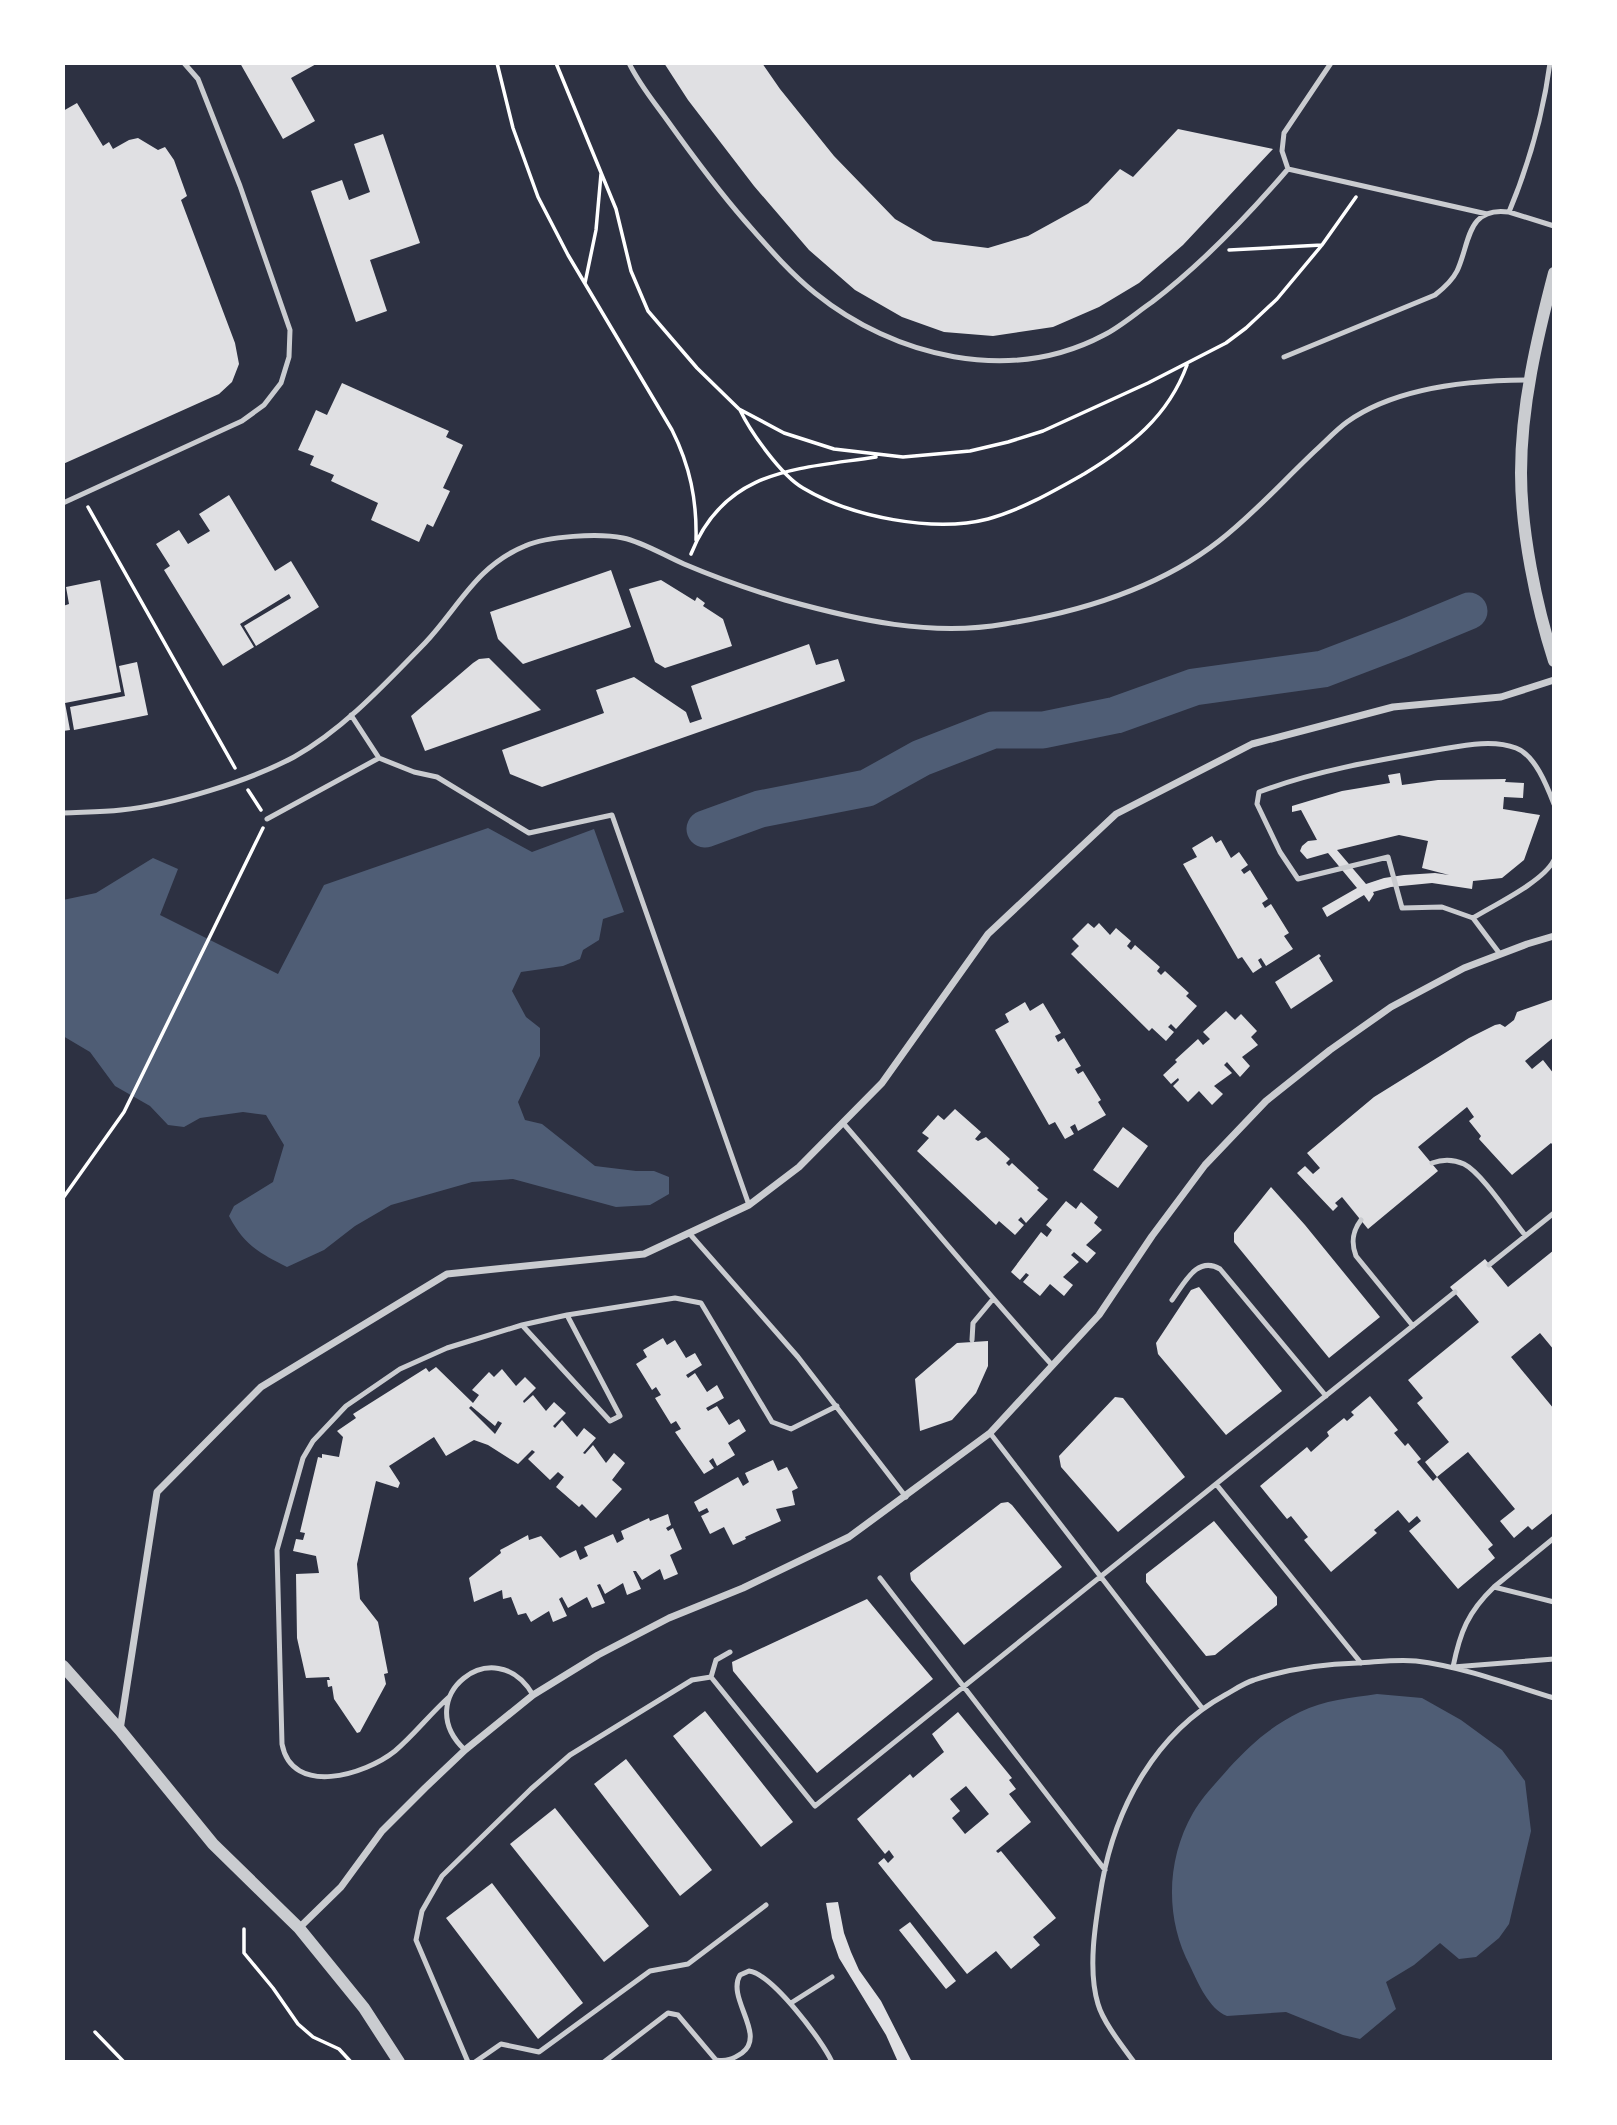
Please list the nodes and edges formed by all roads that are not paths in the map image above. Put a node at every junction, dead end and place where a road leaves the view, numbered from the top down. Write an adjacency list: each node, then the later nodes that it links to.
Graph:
1 (184, 63): 12 (lane)
2 (629, 63): 5 (lane)
3 (1331, 63): 5 (lane)
4 (1550, 63): 6 (lane)
5 (1288, 169): 7 (lane)
6 (1509, 212): 7 (lane); 8 (lane)
7 (1487, 214): 10 (lane)
8 (1554, 226)
9 (1554, 273): 11 (street)
10 (1284, 357)
11 (1530, 380): 13 (street); 15 (lane)
12 (63, 503)
13 (1554, 661)
14 (1554, 680): 24 (street)
15 (351, 715): 16 (lane); 18 (lane)
16 (379, 758): 19 (lane); 26 (lane)
17 (1554, 804): 21 (lane)
18 (63, 813)
19 (267, 819)
20 (1554, 860): 21 (lane)
21 (1472, 918): 23 (lane)
22 (1554, 936): 23 (street)
23 (1500, 954): 39 (street)
24 (843, 1123): 26 (street); 33 (lane)
25 (1432, 1163): 30 (lane)
26 (749, 1205): 29 (street)
27 (1554, 1213): 30 (lane)
28 (1361, 1220): 37 (lane)
29 (689, 1233): 41 (lane); 61 (street)
30 (1525, 1236): 31 (lane)
31 (1489, 1265)
32 (1455, 1292): 37 (lane)
33 (993, 1299): 38 (lane); 39 (lane)
34 (1172, 1300): 40 (lane)
35 (567, 1315): 36 (lane); 36 (lane); 41 (lane)
36 (522, 1325): 58 (lane)
37 (1413, 1326): 40 (lane)
38 (972, 1340)
39 (1052, 1365): 42 (street)
40 (1326, 1396): 43 (lane)
41 (837, 1406): 44 (lane)
42 (990, 1433): 44 (street); 46 (lane)
43 (1216, 1484): 46 (lane); 52 (lane)
44 (906, 1496): 57 (street)
45 (1554, 1538): 48 (lane)
46 (1101, 1576): 56 (lane); 60 (lane)
47 (880, 1578): 56 (lane)
48 (1494, 1587): 49 (lane); 54 (lane)
49 (1554, 1602)
50 (730, 1652): 55 (lane)
51 (1554, 1659): 54 (lane)
52 (1361, 1663): 54 (lane); 60 (lane)
53 (63, 1666): 61 (street)
54 (1453, 1667): 59 (lane)
55 (711, 1677): 56 (lane); 70 (lane)
56 (963, 1687): 63 (lane)
57 (533, 1695): 58 (lane); 62 (street)
58 (449, 1698): 62 (lane)
59 (1554, 1698)
60 (1202, 1707): 63 (lane)
61 (120, 1730): 65 (street)
62 (465, 1750): 65 (street)
63 (1105, 1870): 74 (lane)
64 (766, 1905): 71 (lane)
65 (299, 1928): 69 (street)
66 (832, 1977): 67 (lane)
67 (791, 2003): 68 (lane); 73 (lane)
68 (717, 2061): 72 (lane)
69 (399, 2062)
70 (468, 2062)
71 (475, 2062)
72 (604, 2062)
73 (832, 2062)
74 (1135, 2062)

